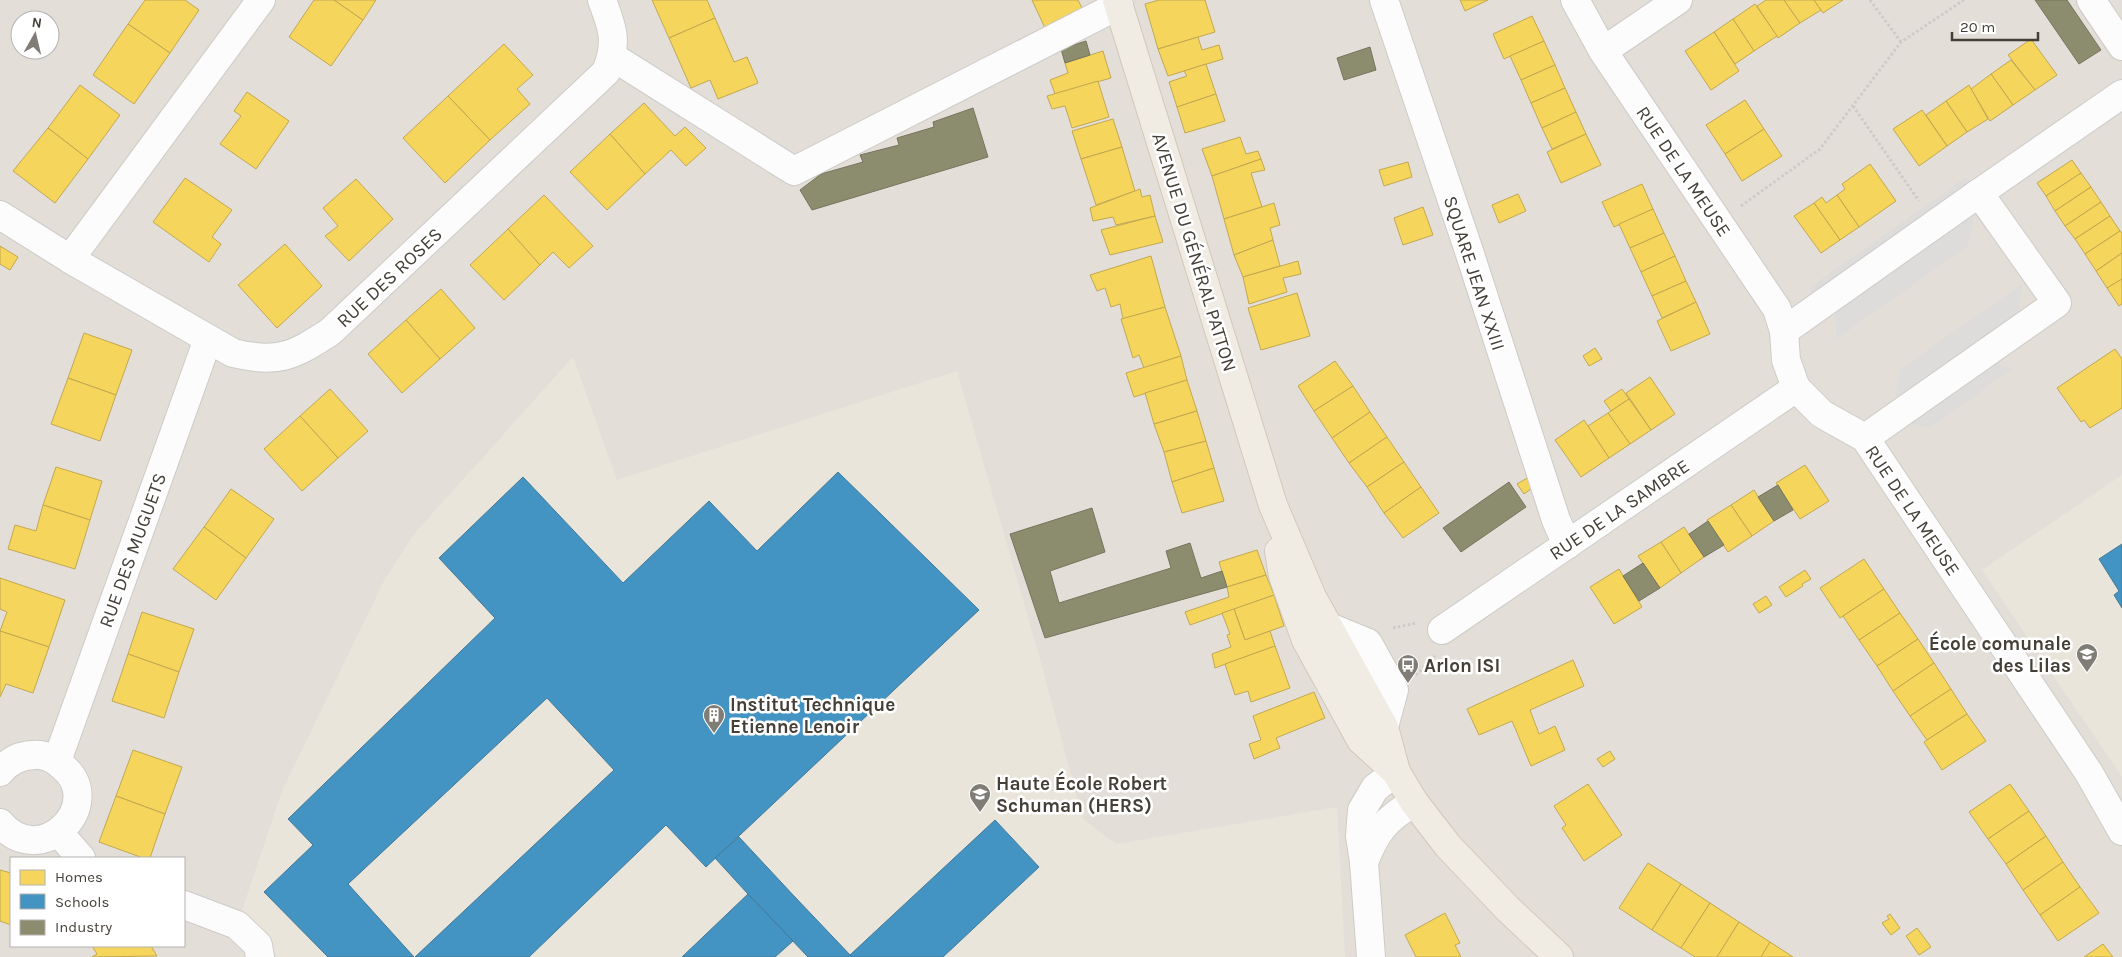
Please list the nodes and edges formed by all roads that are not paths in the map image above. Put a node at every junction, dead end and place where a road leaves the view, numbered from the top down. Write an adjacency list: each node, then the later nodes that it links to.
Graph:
1 (261, 0): 14 (street)
2 (602, 0): 10 (street, RUE DES ROSES)
3 (1384, 0): 20 (street, SQUARE JEAN XXIII)
4 (1575, 0): 9 (street, RUE DE LA MEUSE)
5 (1678, 0): 9 (street)
6 (2091, 0): 8 (street)
7 (1118, 2): 10 (street); 19 (main road, AVENUE DU GÉNÉRAL PATTON)
8 (2122, 46)
9 (1603, 51): 15 (street, RUE DE LA MEUSE)
10 (612, 57): 16 (street, RUE DES ROSES)
11 (2122, 94): 12 (street)
12 (1979, 193): 15 (street); 18 (street)
13 (0, 215): 14 (street, RUE DES ROSES)
14 (70, 259): 16 (street, RUE DES ROSES)
15 (1784, 331): 17 (street, RUE DE LA MEUSE)
16 (208, 339): 22 (street, RUE DES MUGUETS)
17 (1796, 388): 18 (street, RUE DE LA MEUSE); 20 (street, RUE DE LA SAMBRE)
18 (1865, 438): 25 (street, RUE DE LA MEUSE)
19 (1273, 505): 24 (main road, AVENUE DU GÉNÉRAL PATTON); 24 (main road, AVENUE DU GÉNÉRAL PATTON)
20 (1567, 545): 21 (street, RUE DE LA SAMBRE)
21 (1442, 630)
22 (56, 761): 23 (street); 29 (street)
23 (0, 772)
24 (1396, 772): 26 (main road, AVENUE DU GÉNÉRAL PATTON); 31 (street)
25 (2110, 788): 28 (street, RUE DE LA MEUSE)
26 (1414, 802): 31 (street); 35 (main road, AVENUE DU GÉNÉRAL PATTON)
27 (0, 823): 29 (street)
28 (2122, 831)
29 (59, 832): 30 (street)
30 (80, 857)
31 (1364, 862): 34 (street)
32 (185, 904): 33 (street)
33 (260, 957)
34 (1371, 957)
35 (1559, 957)

